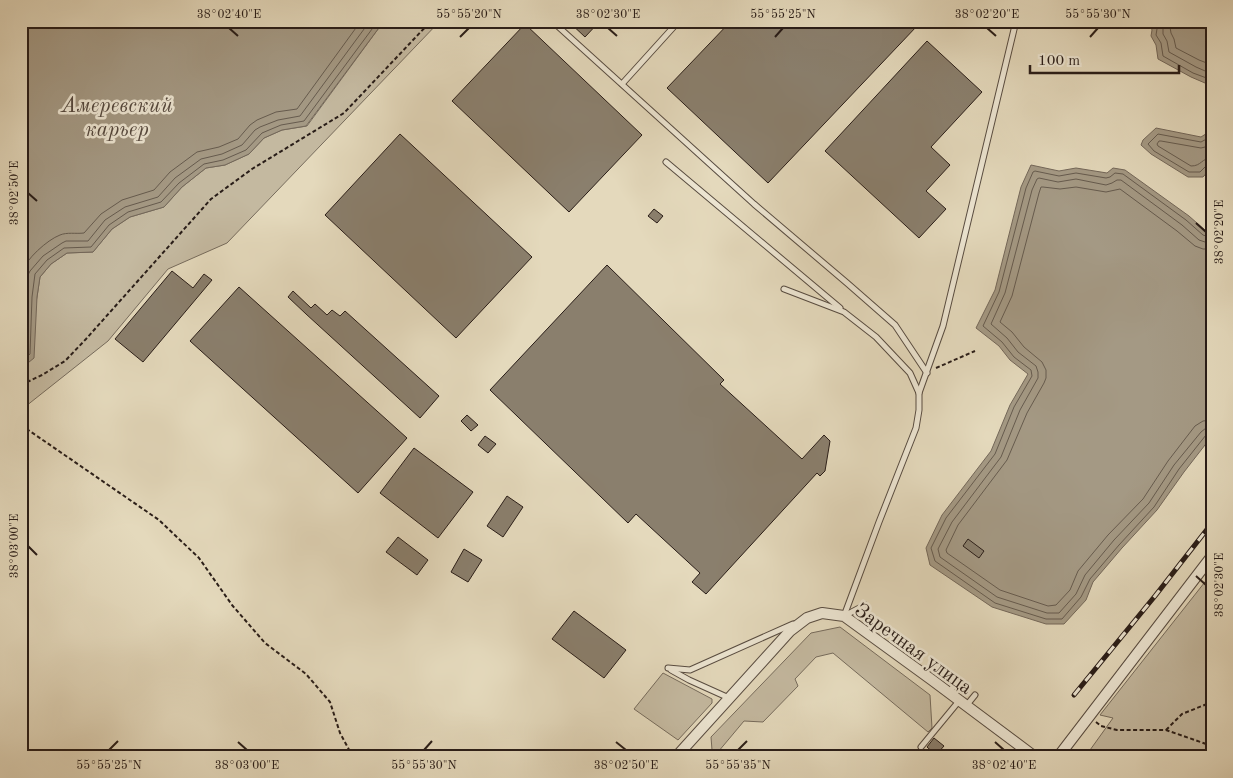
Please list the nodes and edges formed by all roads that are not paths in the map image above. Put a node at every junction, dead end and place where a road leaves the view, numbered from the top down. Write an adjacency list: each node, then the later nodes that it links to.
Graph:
1 (552, 21): 4 (lane)
2 (679, 21): 4 (lane)
3 (1016, 21): 8 (lane)
4 (622, 84): 8 (lane)
5 (666, 162): 7 (lane)
6 (784, 289): 7 (lane)
7 (844, 312): 9 (lane)
8 (926, 373): 9 (lane)
9 (918, 393): 12 (lane)
10 (1212, 556): 24 (street)
11 (865, 605): 12 (lane)
12 (844, 616): 13 (street, Заречная улица); 15 (street, Заречная улица)
13 (807, 618): 17 (street); 17 (lane)
14 (957, 682): 15 (lane)
15 (949, 693): 18 (street, Заречная улица)
16 (975, 695): 18 (lane)
17 (729, 698): 21 (street)
18 (963, 704): 19 (lane); 20 (street, Заречная улица)
19 (921, 747)
20 (1024, 748): 22 (street); 23 (street, Заречная улица)
21 (676, 757)
22 (1017, 757)
23 (1035, 757)
24 (1058, 757)

